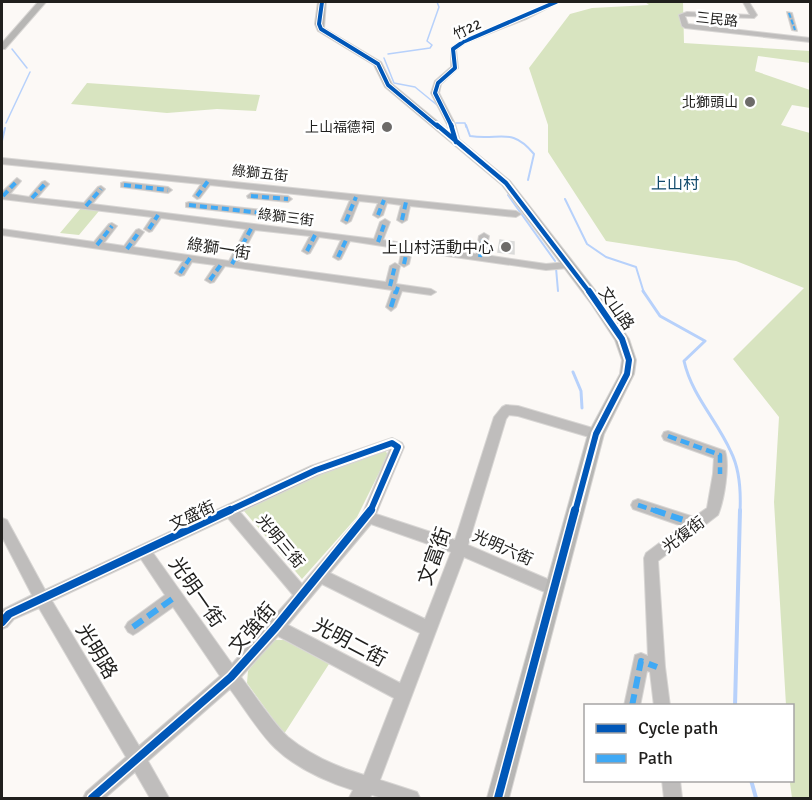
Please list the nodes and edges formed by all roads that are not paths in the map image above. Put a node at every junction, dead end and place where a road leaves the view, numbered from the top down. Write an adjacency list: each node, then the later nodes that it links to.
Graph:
1 (37, 2): 9 (main road)
2 (42, 2): 10 (main road)
3 (322, 2): 11 (main road, 文山路)
4 (556, 2): 11 (street, 竹22 / 竹22)
5 (746, 2): 8 (street, 三民路)
6 (789, 13): 7 (street)
7 (795, 30)
8 (810, 40)
9 (2, 41)
10 (2, 47)
11 (456, 142): 49 (main road, 文山路)
12 (2, 161): 14 (street, 綠獅五街)
13 (17, 181): 19 (street)
14 (208, 181): 20 (street); 22 (street, 綠獅五街)
15 (45, 184): 23 (street)
16 (124, 185): 18 (street)
17 (101, 189): 28 (street)
18 (168, 190)
19 (2, 196): 23 (street, 綠獅三街)
20 (197, 196)
21 (251, 196): 24 (street)
22 (356, 197): 25 (street, 綠獅五街); 32 (street)
23 (32, 198): 28 (street, 綠獅三街)
24 (288, 199)
25 (384, 200): 26 (street, 綠獅五街); 40 (street)
26 (406, 202): 29 (street, 綠獅五街); 33 (street)
27 (189, 205): 31 (street)
28 (86, 207): 30 (street, 綠獅三街)
29 (516, 214)
30 (158, 215): 35 (street, 綠獅三街); 43 (street)
31 (280, 215)
32 (346, 220)
33 (402, 220)
34 (112, 226): 41 (street)
35 (252, 227): 37 (street, 綠獅三街); 48 (street)
36 (2, 232): 41 (street, 綠獅一街)
37 (315, 235): 39 (street, 綠獅三街); 44 (street)
38 (484, 236): 45 (street)
39 (346, 238): 40 (street, 綠獅三街); 46 (street)
40 (378, 242): 42 (street, 綠獅三街)
41 (97, 245): 43 (street, 綠獅一街)
42 (408, 246): 45 (street, 綠獅三街); 52 (street)
43 (127, 249): 47 (street, 綠獅一街)
44 (307, 251)
45 (480, 256): 49 (street, 綠獅三街)
46 (338, 257)
47 (190, 258): 48 (street, 綠獅一街); 50 (street)
48 (227, 264): 51 (street); 52 (street, 綠獅一街)
49 (567, 265): 55 (main road, 文山路)
50 (180, 273)
51 (210, 280)
52 (394, 287): 53 (street, 綠獅一街); 54 (street)
53 (431, 292)
54 (391, 307)
55 (596, 434): 63 (street, 文富街); 66 (main road, 文山路)
56 (668, 436): 62 (street, 光復街)
57 (398, 447): 59 (street, 文盛街); 60 (street, 文強街)
58 (638, 505): 62 (street)
59 (231, 511): 64 (street, 文盛街); 67 (street, 光明三街)
60 (368, 517): 63 (street, 光明六街); 65 (street, 文強街)
61 (2, 524): 69 (street, 光明路)
62 (695, 525): 74 (street, 光復街)
63 (460, 548): 66 (street, 光明六街); 73 (street, 文富街)
64 (144, 552): 68 (street, 光明一街); 69 (street, 文盛街)
65 (319, 575): 67 (street, 文強街); 73 (street)
66 (554, 589): 86 (main road, 文山路)
67 (302, 595): 72 (street, 文強街)
68 (175, 597): 71 (street); 75 (street, 光明一街)
69 (42, 599): 70 (street, 文盛街); 79 (street, 光明路)
70 (2, 622)
71 (134, 627)
72 (276, 627): 75 (street, 文強街); 76 (street, 光明二街)
73 (428, 629): 76 (street, 文富街)
74 (657, 667): 77 (street); 78 (street, 光復街)
75 (231, 677): 79 (street, 文強街); 81 (street, 光明一街)
76 (404, 694): 81 (street, 文富街)
77 (632, 704)
78 (662, 704)
79 (138, 760): 82 (street, 文強街); 83 (street, 光明路)
80 (671, 782): 87 (street)
81 (369, 785): 84 (street, 文富街); 85 (street, 光明一街)
82 (92, 798)
83 (160, 798)
84 (358, 798)
85 (411, 798)
86 (498, 798)
87 (673, 798)

